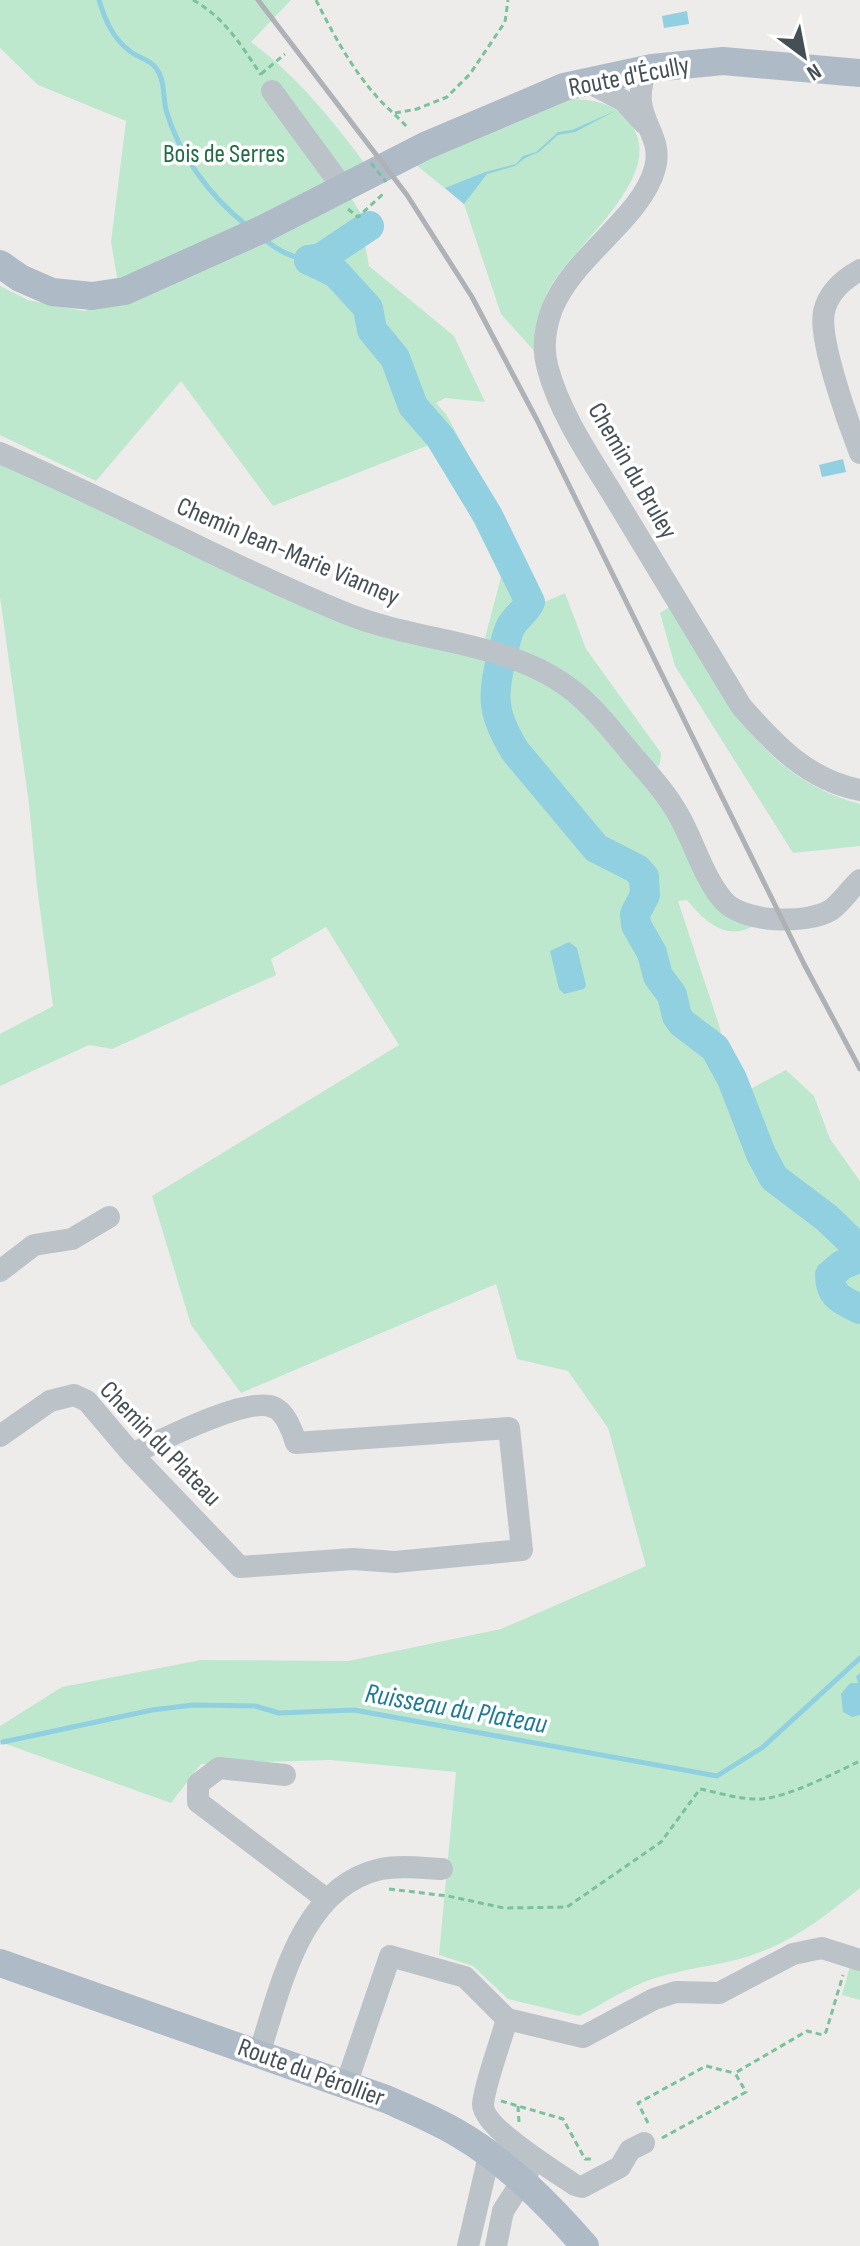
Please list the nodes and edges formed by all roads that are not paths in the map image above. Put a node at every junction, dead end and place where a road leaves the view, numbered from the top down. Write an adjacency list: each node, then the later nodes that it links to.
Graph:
1 (647, 69): 2 (main road, Route d'Écully); 3 (main road, Route d'Écully); 5 (street, Chemin du Bruley)
2 (854, 76)
3 (588, 82): 5 (street); 6 (main road, Route d'Écully)
4 (266, 83): 6 (street)
5 (649, 130): 11 (street, Chemin du Bruley)
6 (343, 188): 7 (main road)
7 (0, 264)
8 (860, 270): 10 (street)
9 (0, 453): 12 (street, Chemin Jean-Marie Vianney)
10 (860, 453)
11 (860, 790)
12 (860, 880)
13 (109, 1217): 14 (street)
14 (0, 1271)
15 (0, 1436): 16 (street, Chemin du Plateau)
16 (132, 1454): 16 (street, Chemin du Plateau)
17 (285, 1775): 19 (street)
18 (442, 1869): 19 (street)
19 (326, 1899): 23 (street)
20 (855, 1958): 22 (street)
21 (0, 1963): 23 (main road, Route du Pérollier)
22 (507, 2019): 24 (street); 27 (street)
23 (259, 2054): 24 (main road, Route du Pérollier)
24 (346, 2085): 26 (main road, Route du Pérollier)
25 (647, 2135): 27 (street)
26 (489, 2156): 27 (main road, Route du Pérollier); 28 (street)
27 (529, 2170): 29 (street); 30 (main road, Route du Pérollier)
28 (468, 2246)
29 (496, 2246)
30 (585, 2246)

